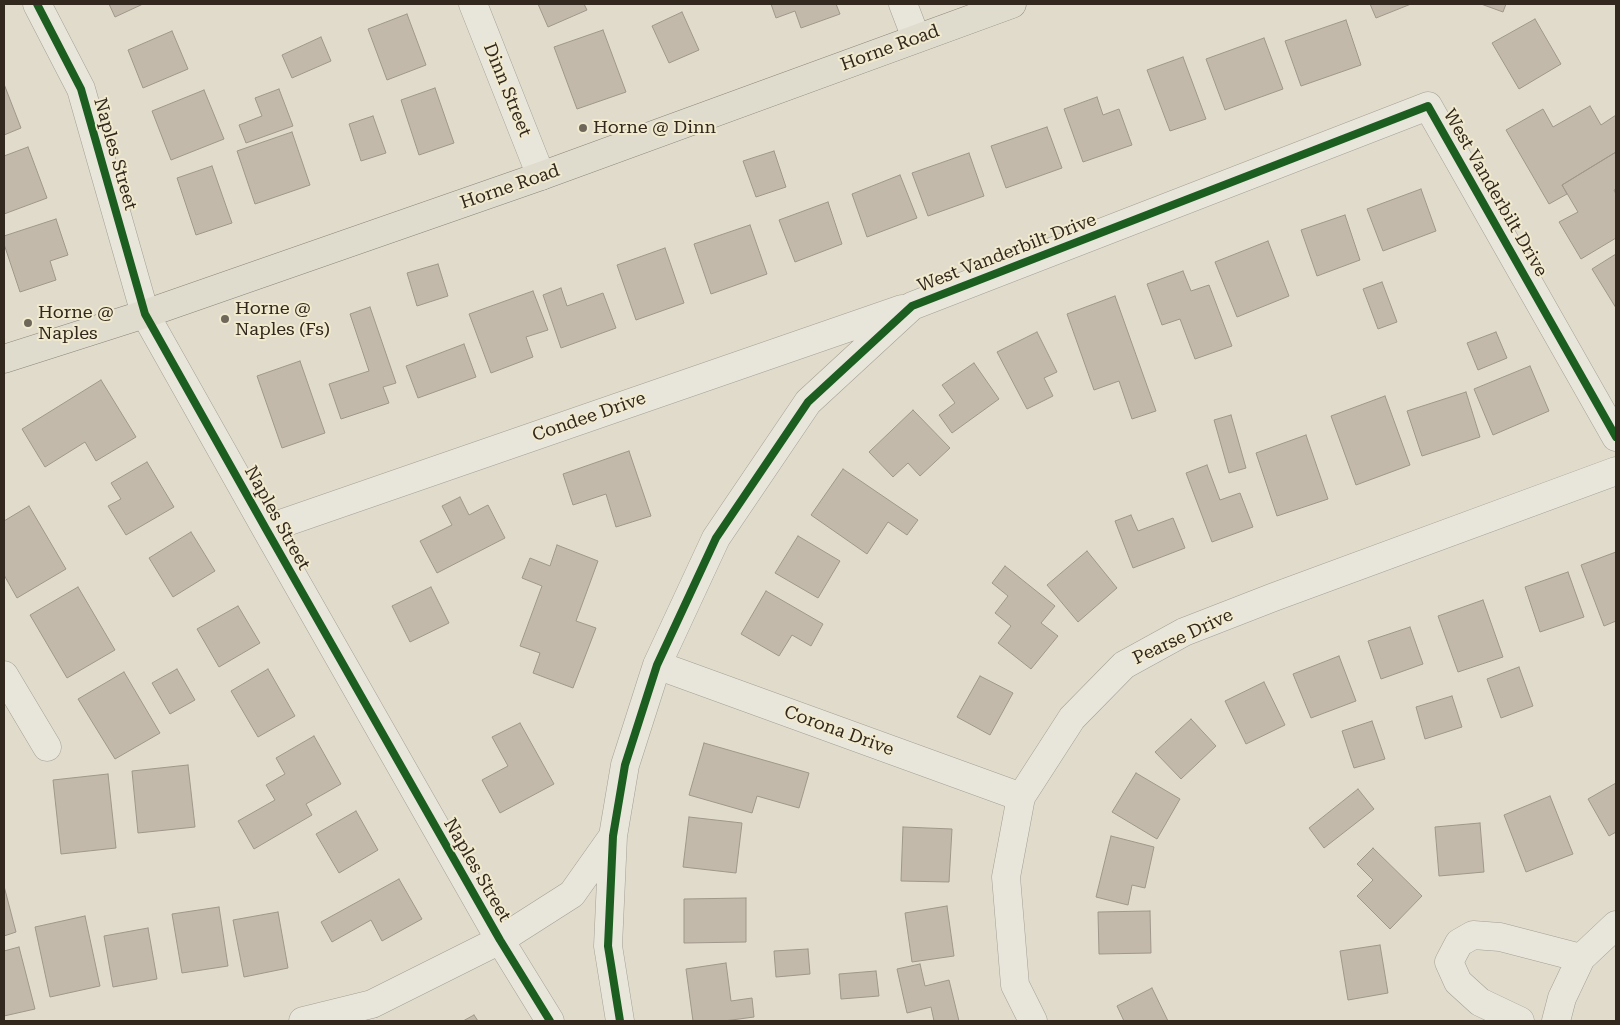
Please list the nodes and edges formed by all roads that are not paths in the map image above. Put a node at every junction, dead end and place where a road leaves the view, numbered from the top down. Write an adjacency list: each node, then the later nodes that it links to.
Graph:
1 (37, 4): 8 (street, Naples Street)
2 (472, 4): 6 (street, Dinn Street)
3 (903, 4): 5 (street)
4 (1012, 4): 5 (main road, Horne Road)
5 (916, 38): 6 (main road, Horne Road)
6 (541, 176): 8 (main road, Horne Road)
7 (912, 306): 10 (street, West Vanderbilt Drive); 12 (street, Condee Drive); 13 (street, West Vanderbilt Drive)
8 (146, 314): 9 (main road, Horne Road); 12 (street, Naples Street)
9 (4, 359)
10 (1616, 437)
11 (1616, 471): 16 (street, Pearse Drive)
12 (266, 529): 19 (street, Naples Street)
13 (657, 665): 16 (street, Corona Drive); 17 (street, West Vanderbilt Drive)
14 (4, 675): 15 (street)
15 (47, 747)
16 (1021, 797): 24 (street, Pearse Drive)
17 (613, 836): 19 (street); 23 (street, West Vanderbilt Drive)
18 (1616, 925): 20 (street)
19 (500, 940): 21 (street); 22 (street, Naples Street)
20 (1581, 958): 25 (street); 26 (street)
21 (303, 1021)
22 (550, 1021)
23 (620, 1021)
24 (1033, 1021)
25 (1520, 1021)
26 (1556, 1021)

